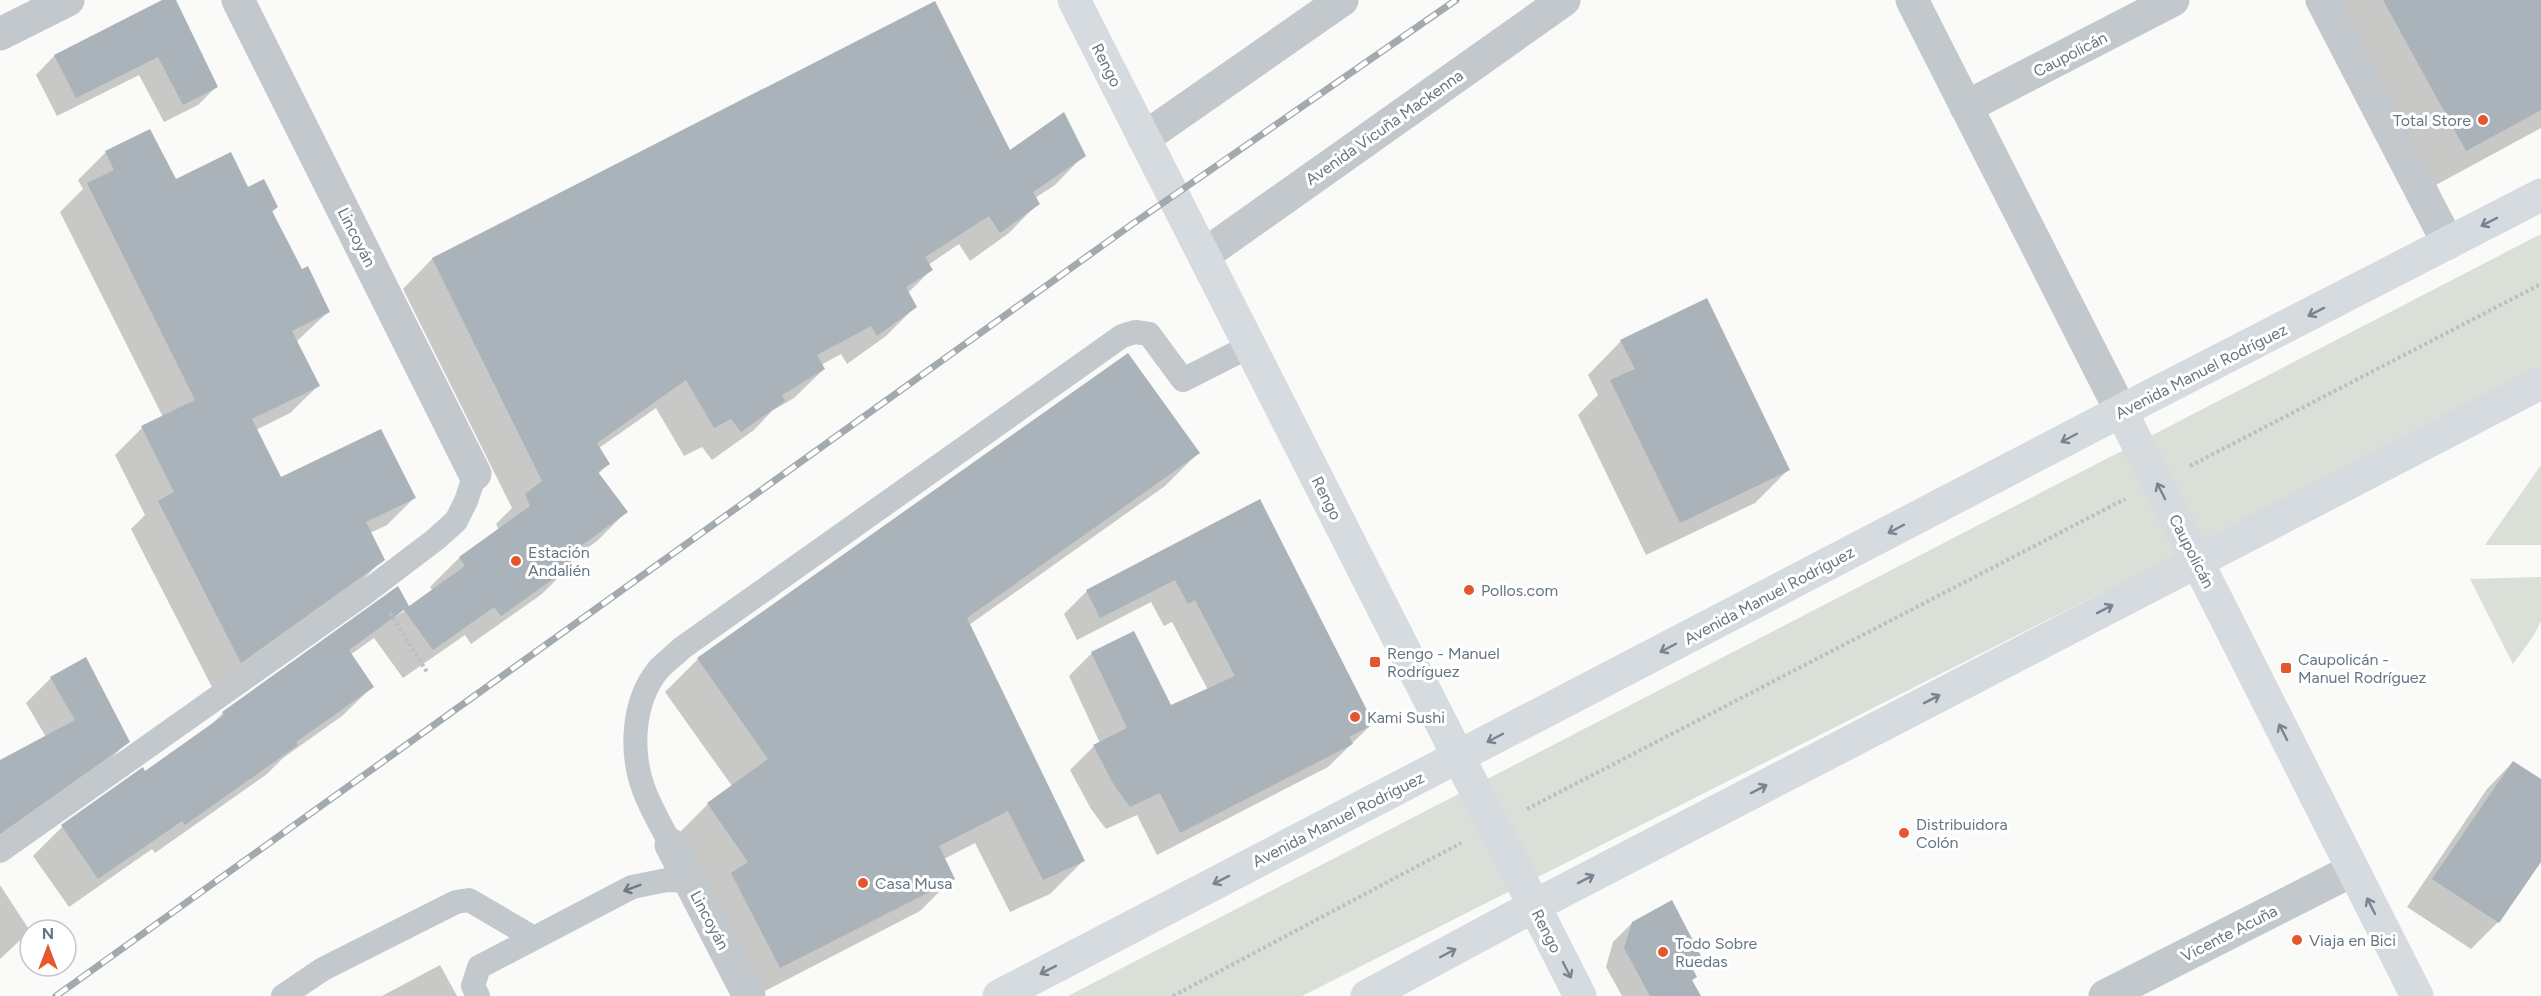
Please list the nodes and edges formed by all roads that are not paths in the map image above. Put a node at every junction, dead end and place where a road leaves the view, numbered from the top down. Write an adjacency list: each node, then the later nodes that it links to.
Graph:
1 (68, 0): 9 (street)
2 (238, 0): 18 (street, Lincoyán)
3 (1074, 0): 11 (main road, Rengo)
4 (1342, 0): 11 (street)
5 (1564, 0): 14 (street, Avenida Vicuña Mackenna)
6 (1912, 0): 10 (street, Caupolicán)
7 (2174, 0): 10 (street, Caupolicán)
8 (2322, 0): 13 (street)
9 (0, 34)
10 (1966, 107): 17 (street, Caupolicán)
11 (1144, 138): 14 (main road, Rengo)
12 (2541, 195): 13 (main road, Avenida Manuel Rodríguez, one-way to 13)
13 (2448, 243): 17 (main road, Avenida Manuel Rodríguez, one-way to 17)
14 (1204, 255): 15 (main road, Rengo)
15 (1250, 346): 20 (main road, Rengo); 21 (lane)
16 (2541, 383): 19 (main road)
17 (2121, 411): 19 (main road, Caupolicán, one-way to 17); 20 (main road, Avenida Manuel Rodríguez, one-way to 20)
18 (475, 474): 22 (lane)
19 (2197, 562): 23 (main road, Caupolicán, one-way to 19); 25 (main road, one-way to 19)
20 (1460, 757): 25 (main road, Rengo); 30 (main road, Avenida Manuel Rodríguez, one-way to 30)
21 (671, 844): 24 (street, Lincoyán)
22 (0, 851)
23 (2353, 870): 33 (street, Vicente Acuña); 34 (main road, Caupolicán, one-way to 23)
24 (689, 881): 26 (lane, one-way to 26); 29 (street, Lincoyán)
25 (1534, 906): 31 (main road, one-way to 25); 32 (main road, Rengo, one-way to 32)
26 (534, 938): 27 (lane); 28 (lane)
27 (283, 996)
28 (478, 996)
29 (749, 996)
30 (999, 996)
31 (1367, 996)
32 (1580, 996)
33 (2105, 996)
34 (2417, 996)

